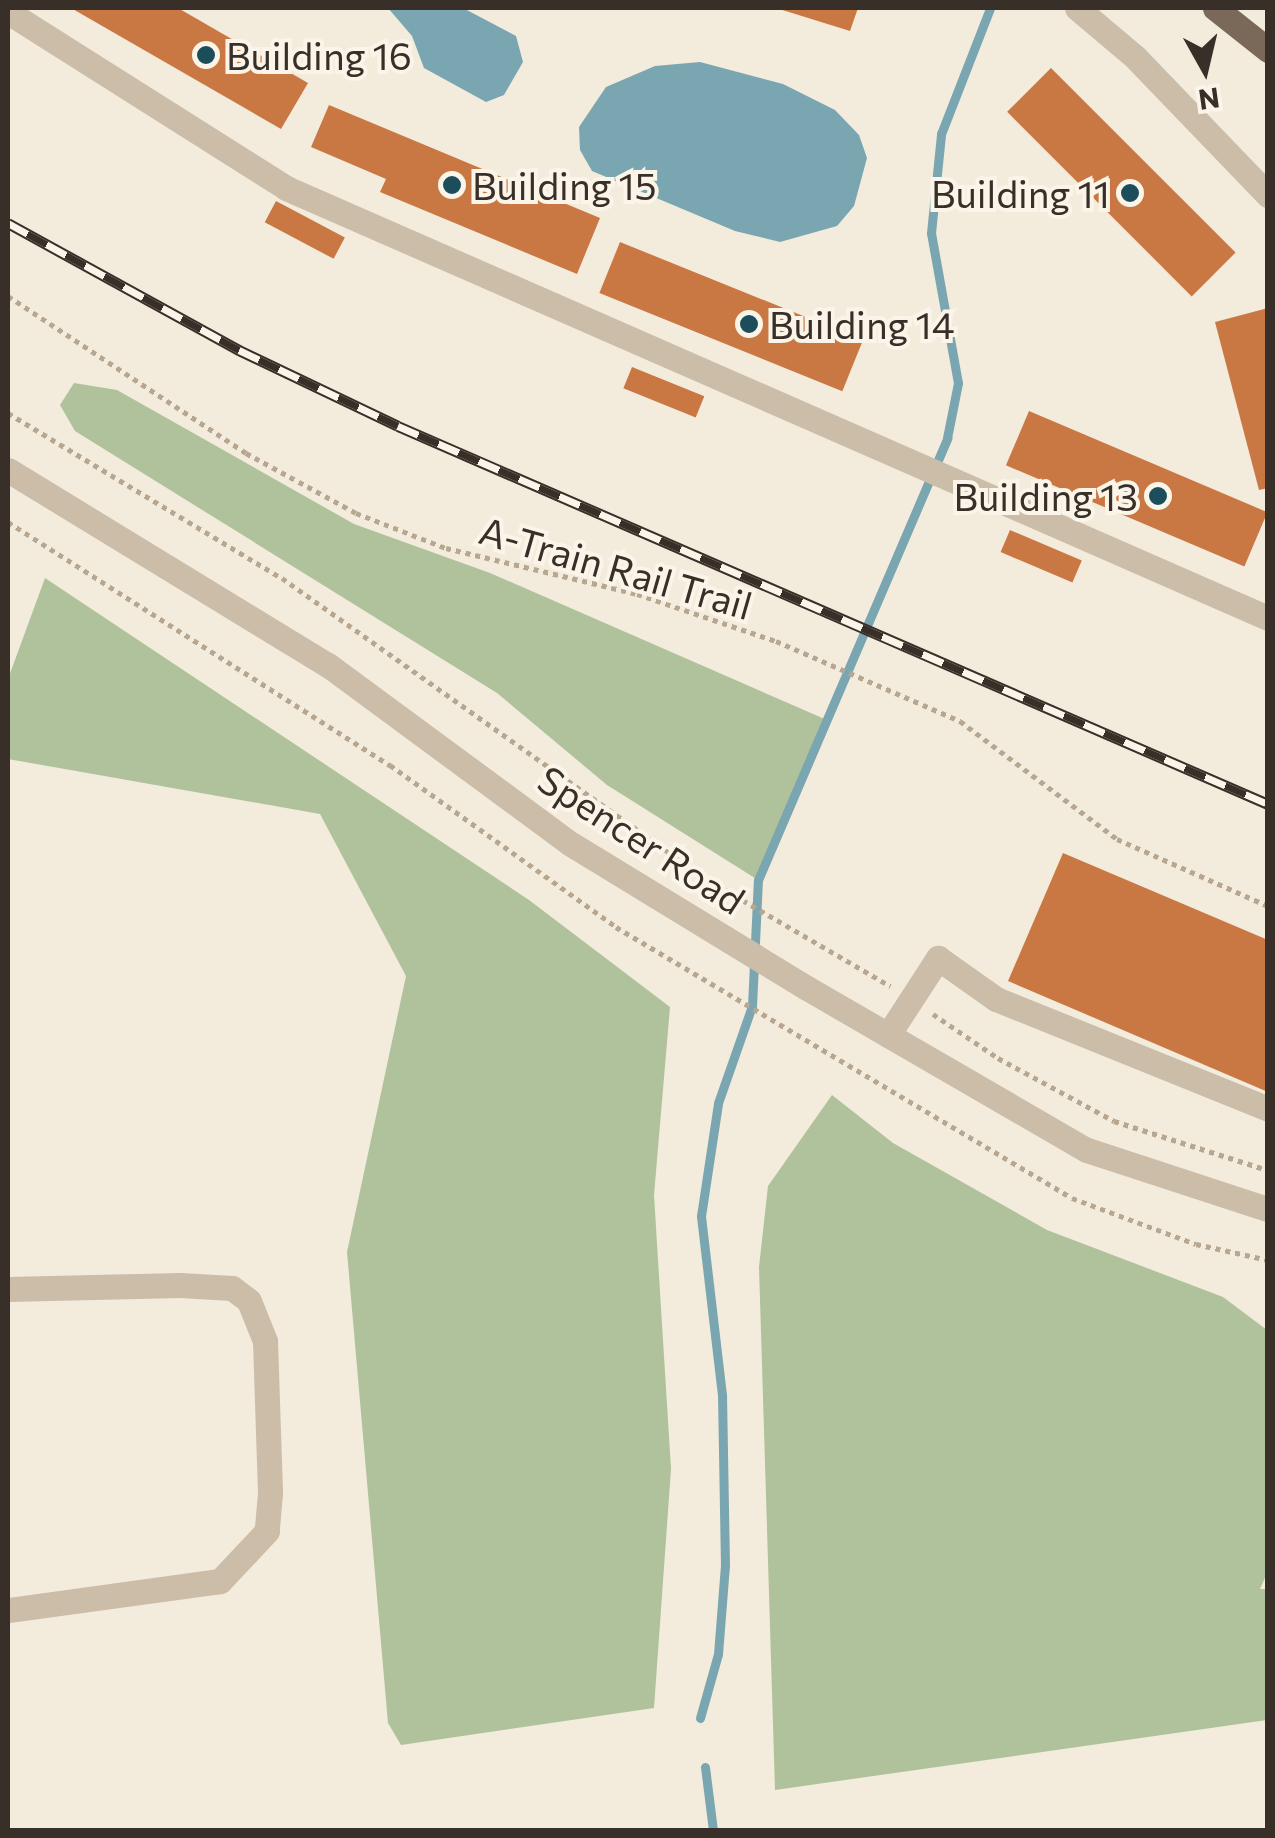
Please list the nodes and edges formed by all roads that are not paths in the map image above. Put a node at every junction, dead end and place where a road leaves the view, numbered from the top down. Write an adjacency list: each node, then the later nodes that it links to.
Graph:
1 (1077, 8): 5 (street)
2 (1215, 8): 4 (main road)
3 (8, 12): 7 (street)
4 (1268, 50)
5 (1268, 196)
6 (8, 470): 8 (street, Spencer Road)
7 (1268, 618)
8 (888, 1034): 9 (street); 10 (street, Spencer Road)
9 (1268, 1109)
10 (1268, 1209)
11 (8, 1289): 12 (street)
12 (8, 1610)

